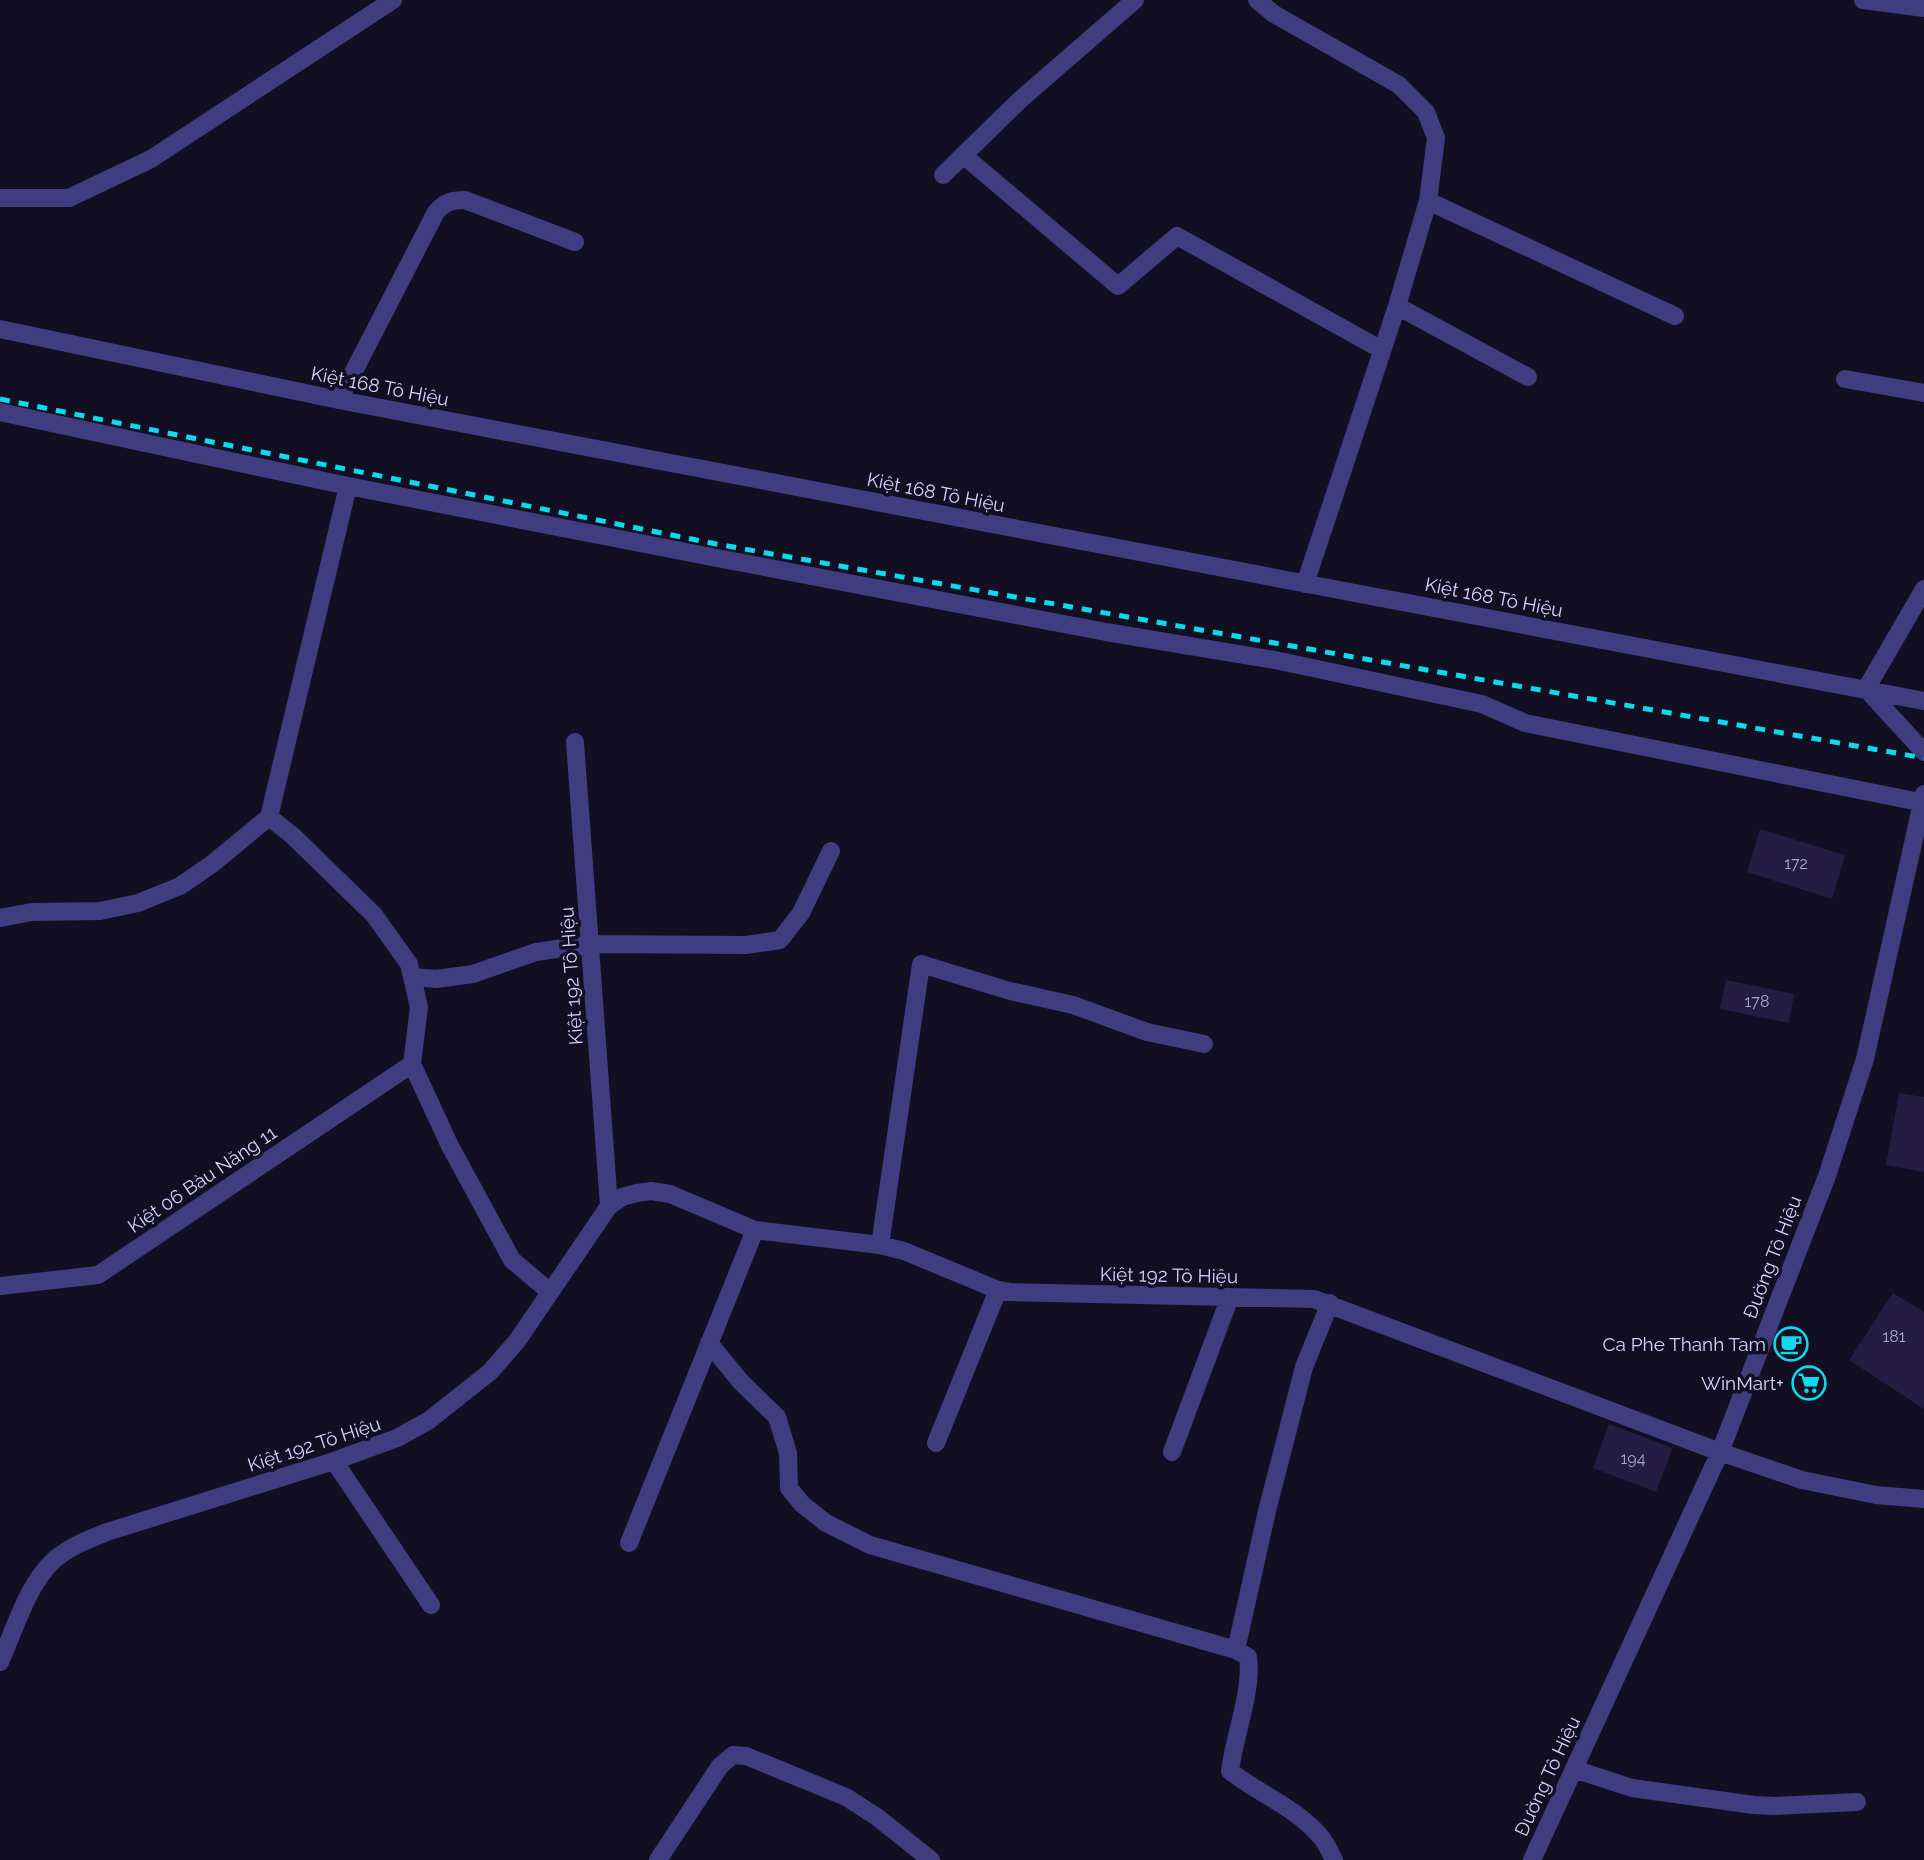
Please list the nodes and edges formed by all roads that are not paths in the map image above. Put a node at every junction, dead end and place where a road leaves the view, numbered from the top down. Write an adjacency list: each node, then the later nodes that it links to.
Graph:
1 (393, 0): 8 (street)
2 (1135, 0): 6 (street)
3 (1257, 0): 9 (street)
4 (1863, 0): 5 (street)
5 (1924, 8)
6 (963, 155): 7 (street); 14 (street)
7 (943, 176)
8 (0, 198)
9 (1427, 201): 11 (street); 12 (street)
10 (575, 242): 18 (street)
11 (1397, 306): 14 (street); 15 (street)
12 (1675, 316)
13 (0, 329): 18 (street, Kiệt 168 Tô Hiệu)
14 (1382, 350): 21 (street)
15 (1528, 377)
16 (1845, 379): 17 (street)
17 (1924, 393)
18 (339, 400): 21 (street, Kiệt 168 Tô Hiệu)
19 (0, 412): 20 (street)
20 (348, 486): 27 (street); 28 (street)
21 (1305, 584): 23 (street, Kiệt 168 Tô Hiệu)
22 (1924, 589): 23 (street)
23 (1866, 689): 24 (street, Kiệt 168 Tô Hiệu); 26 (street)
24 (1924, 701)
25 (575, 742): 31 (street, Kiệt 192 Tô Hiệu)
26 (1924, 752)
27 (1923, 800): 46 (street, Đường Tô Hiệu)
28 (269, 817): 30 (street); 32 (street)
29 (831, 851): 31 (street)
30 (0, 918)
31 (590, 944): 32 (street); 35 (street, Kiệt 192 Tô Hiệu)
32 (413, 977): 34 (street)
33 (1204, 1044): 37 (street)
34 (412, 1064): 38 (street, Kiệt 06 Bàu Năng 11); 40 (street)
35 (610, 1206): 36 (street, Kiệt 192 Tô Hiệu); 40 (street, Kiệt 192 Tô Hiệu)
36 (755, 1230): 37 (street, Kiệt 192 Tô Hiệu); 43 (street)
37 (880, 1245): 39 (street, Kiệt 192 Tô Hiệu)
38 (0, 1286)
39 (998, 1290): 41 (street, Kiệt 192 Tô Hiệu); 44 (street)
40 (550, 1293): 47 (street, Kiệt 192 Tô Hiệu)
41 (1230, 1297): 42 (street, Kiệt 192 Tô Hiệu); 45 (street)
42 (1330, 1303): 46 (street, Kiệt 192 Tô Hiệu); 51 (street)
43 (709, 1343): 49 (street); 51 (street)
44 (936, 1443)
45 (1172, 1452)
46 (1720, 1452): 48 (street, Kiệt 192 Tô Hiệu); 53 (street, Đường Tô Hiệu)
47 (334, 1461): 50 (street); 52 (street, Kiệt 192 Tô Hiệu)
48 (1924, 1499)
49 (629, 1543)
50 (431, 1605)
51 (1236, 1650): 57 (street)
52 (0, 1661)
53 (1574, 1769): 54 (street); 58 (street, Đường Tô Hiệu)
54 (1857, 1802)
55 (658, 1860): 56 (street)
56 (931, 1860)
57 (1334, 1860)
58 (1532, 1860)

